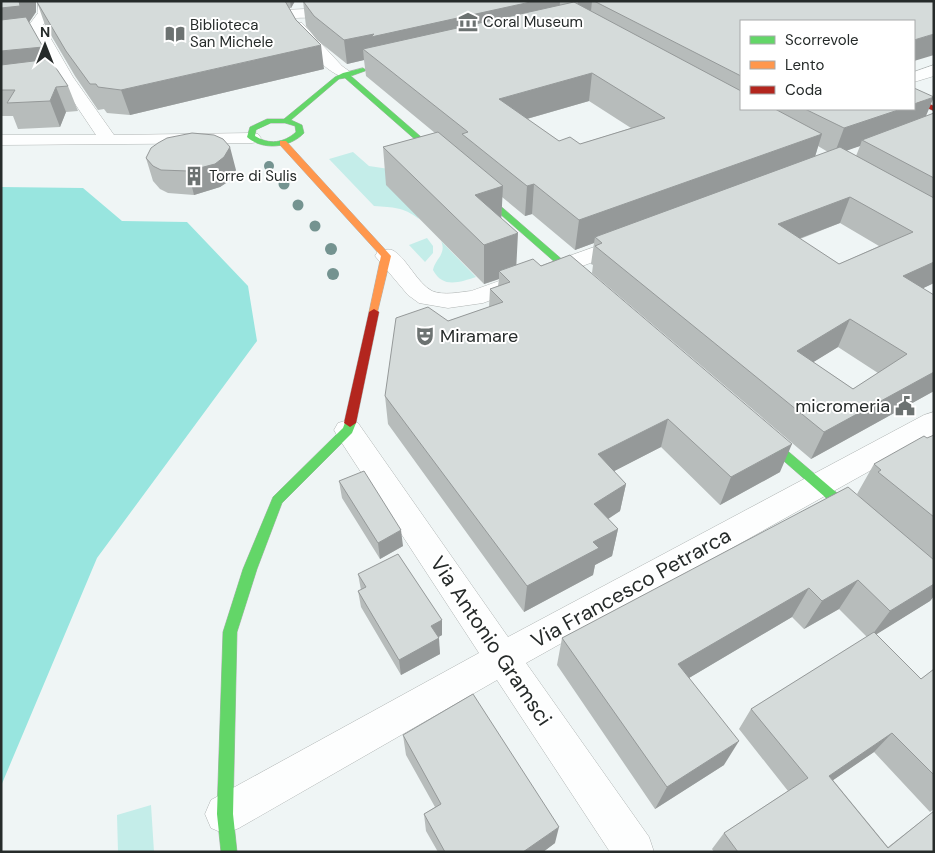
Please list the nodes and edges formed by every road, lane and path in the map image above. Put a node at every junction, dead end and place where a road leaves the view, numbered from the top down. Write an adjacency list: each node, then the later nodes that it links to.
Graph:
1 (45, 1): 8 (street)
2 (381, 1): 3 (street)
3 (300, 8): 4 (street); 7 (street)
4 (280, 14)
5 (373, 68): 7 (street)
6 (934, 70): 10 (street)
7 (345, 74): 13 (street); 20 (street)
8 (65, 77): 9 (street); 15 (street)
9 (47, 79)
10 (916, 83)
11 (915, 100): 12 (street)
12 (934, 109)
13 (286, 121): 14 (street); 17 (street)
14 (252, 134): 15 (street); 17 (street)
15 (108, 139): 16 (street)
16 (1, 140)
17 (283, 143): 19 (street)
18 (645, 235): 20 (street)
19 (386, 256): 20 (street); 24 (street)
20 (564, 265): 21 (street)
21 (596, 292)
22 (934, 422): 25 (street, Via Francesco Petrarca)
23 (750, 425): 25 (street)
24 (348, 430): 27 (street, Via Antonio Gramsci); 28 (street)
25 (820, 485): 26 (street); 27 (street, Via Francesco Petrarca)
26 (870, 529)
27 (503, 658): 28 (street, Via Francesco Petrarca); 30 (street, Via Antonio Gramsci)
28 (225, 814): 29 (street)
29 (230, 852)
30 (634, 852)

